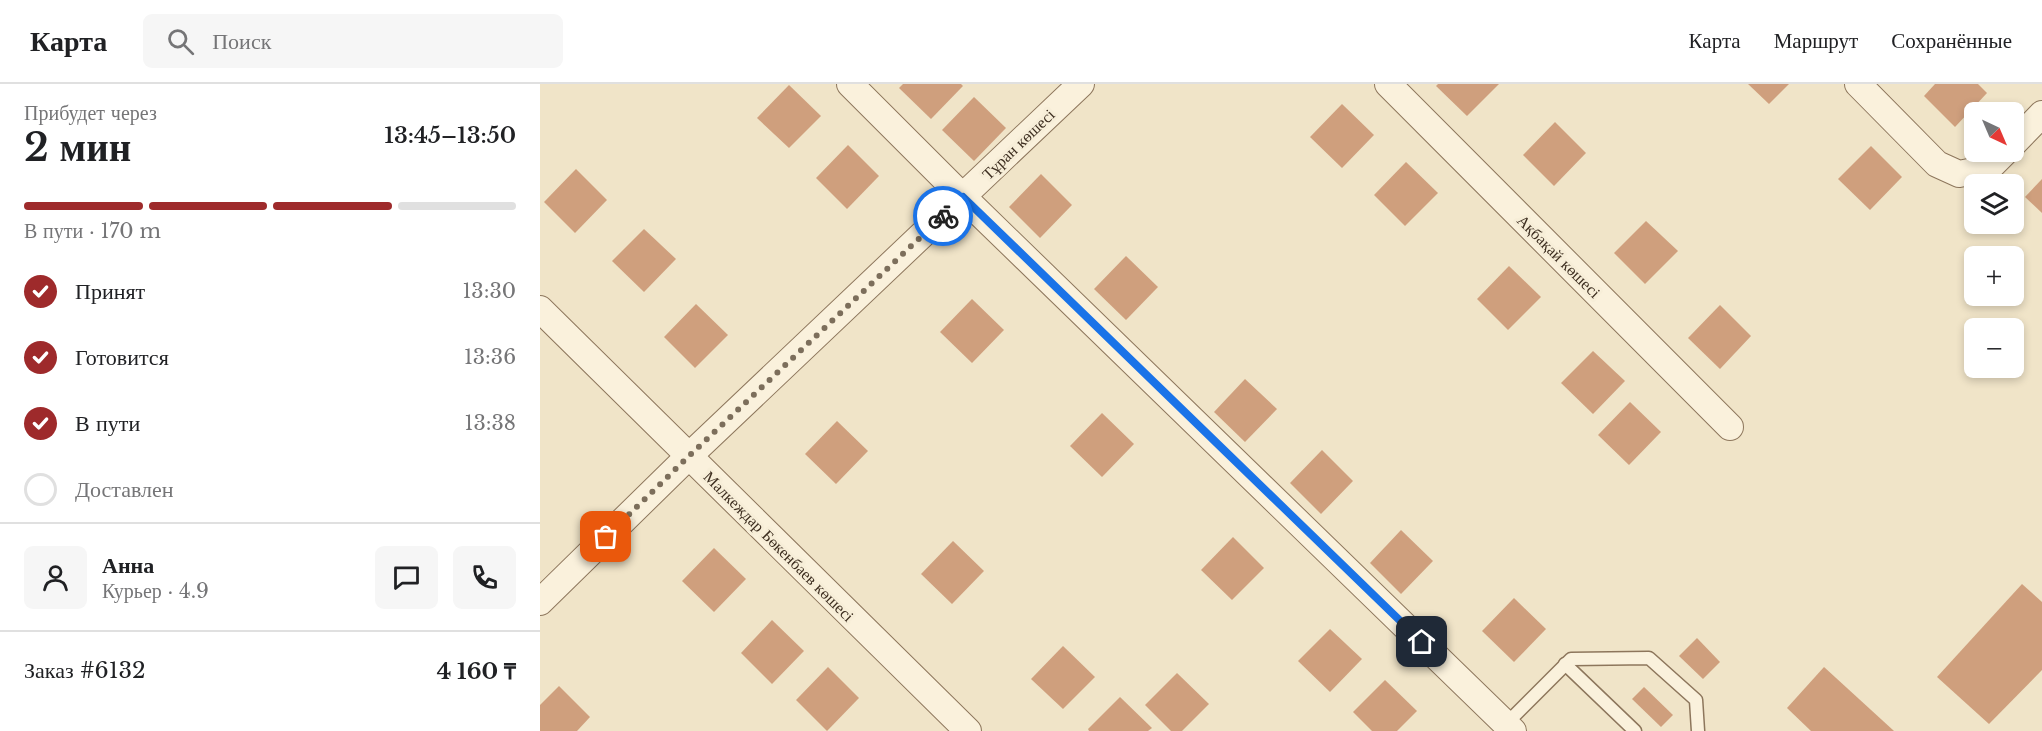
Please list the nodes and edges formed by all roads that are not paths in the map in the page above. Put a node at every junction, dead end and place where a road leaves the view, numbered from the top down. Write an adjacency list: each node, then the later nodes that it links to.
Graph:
1 (850, 84): 8 (street)
2 (1081, 84): 8 (street, Тұран көшесі)
3 (1389, 84): 10 (street, Ақбақай көшесі)
4 (1858, 84): 7 (street)
5 (2042, 114): 6 (street)
6 (2024, 133)
7 (1995, 162)
8 (963, 197): 11 (street, Тұран көшесі); 14 (street)
9 (540, 309): 11 (street, Малкеждар Бөкенбаев көшесі)
10 (1730, 427)
11 (689, 456): 12 (street, Тұран көшесі); 15 (street, Малкеждар Бөкенбаев көшесі)
12 (540, 602)
13 (1565, 664): 14 (lane); 16 (lane); 17 (lane)
14 (1510, 728)
15 (968, 731)
16 (1635, 731)
17 (1698, 731)

